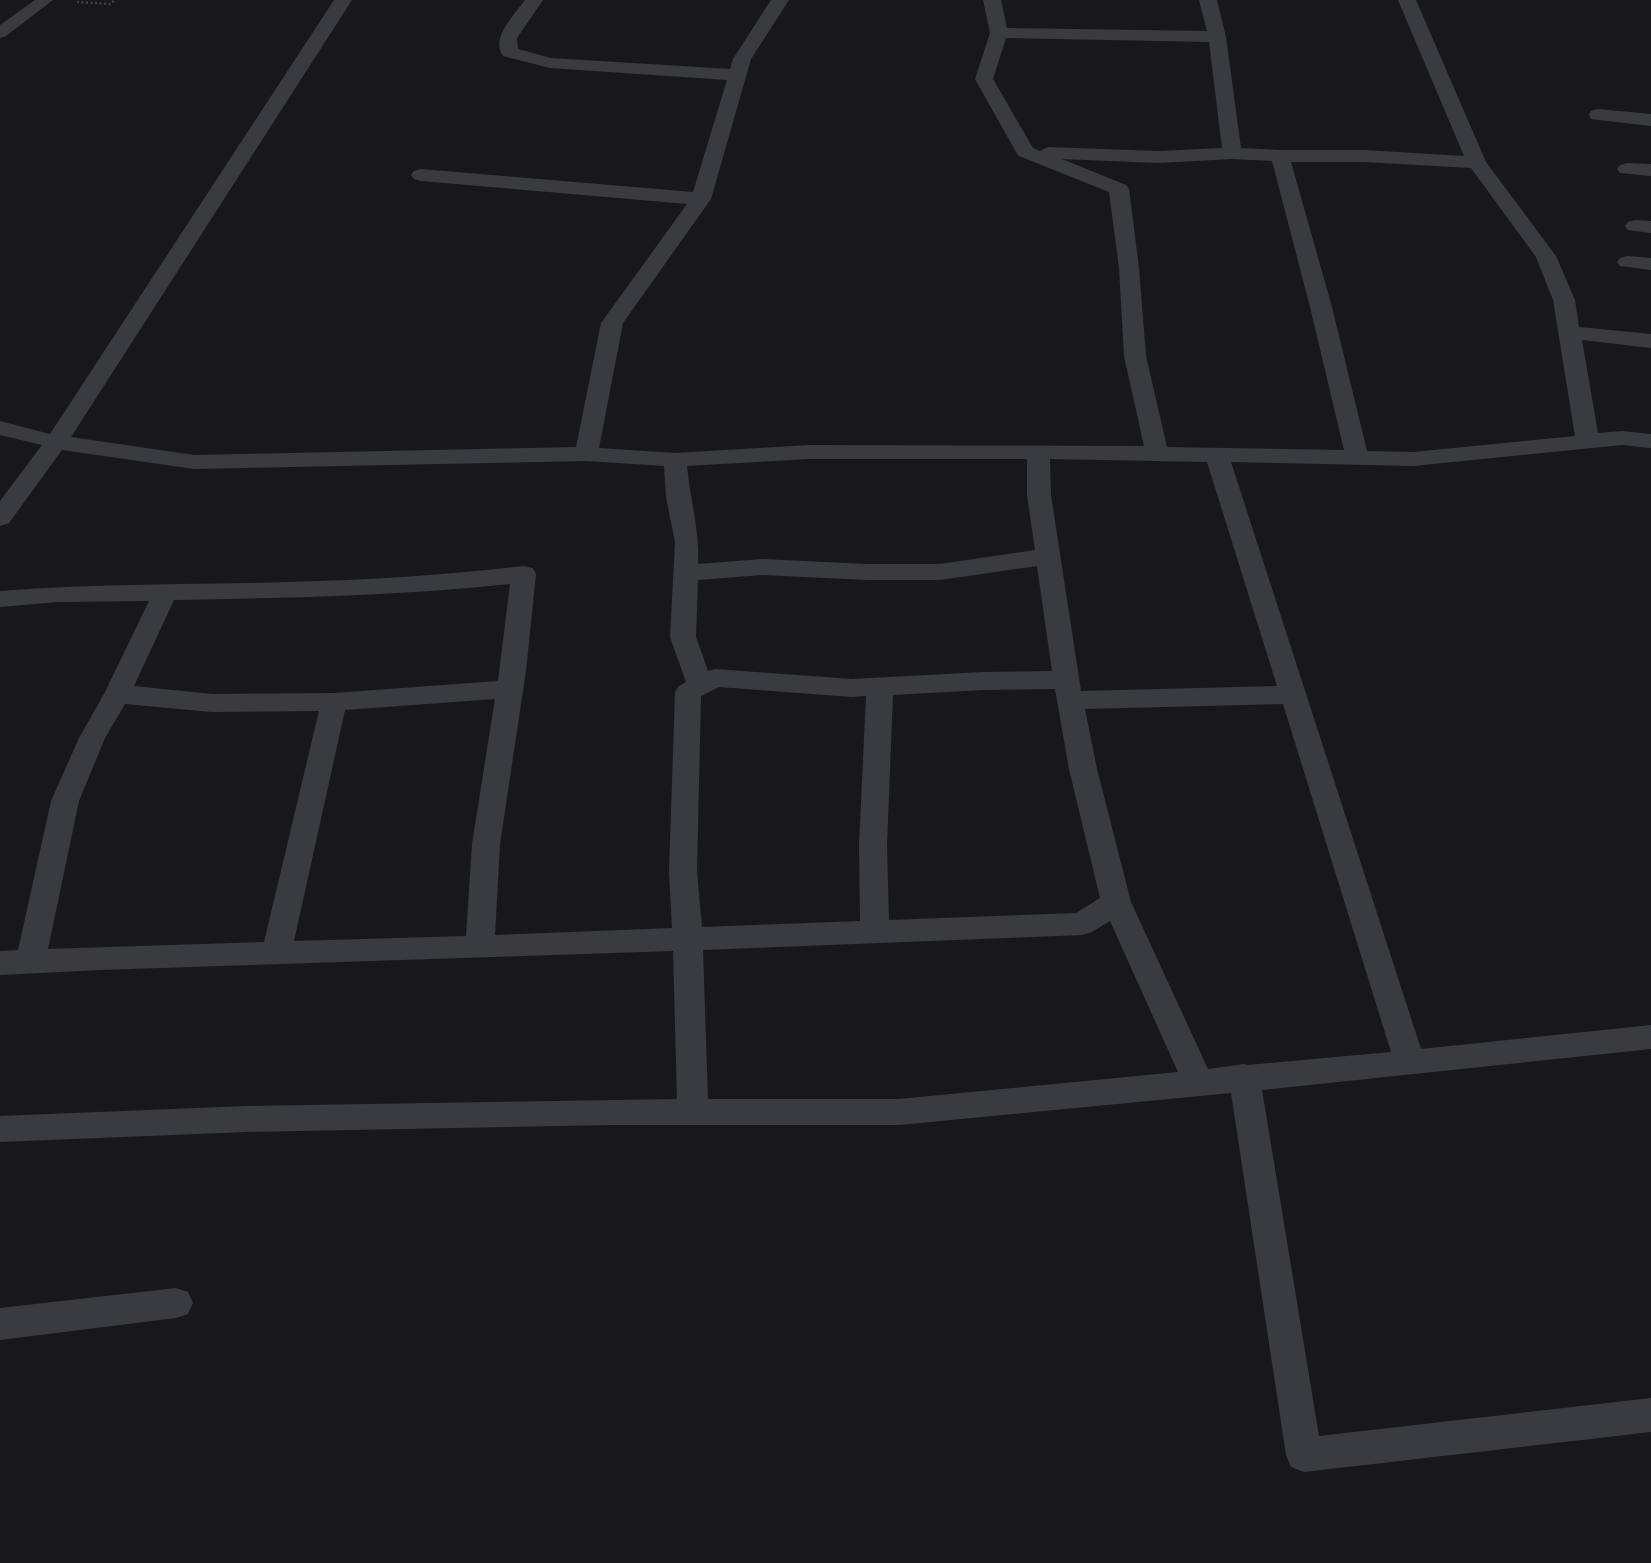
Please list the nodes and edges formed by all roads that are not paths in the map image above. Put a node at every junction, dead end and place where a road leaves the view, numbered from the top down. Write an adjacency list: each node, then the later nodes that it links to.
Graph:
1 (45, 0): 8 (lane)
2 (343, 0): 28 (street)
3 (534, 0): 11 (street)
4 (780, 0): 11 (street)
5 (992, 0): 9 (street)
6 (1208, 0): 10 (street)
7 (1407, 0): 17 (street)
8 (0, 33)
9 (999, 33): 10 (street); 14 (street)
10 (1217, 37): 15 (street)
11 (737, 76): 21 (street)
12 (1598, 116): 13 (street)
13 (1651, 120)
14 (1026, 152): 15 (street); 32 (street)
15 (1232, 153): 16 (street)
16 (1280, 156): 17 (street); 34 (street)
17 (1477, 162): 24 (street)
18 (1628, 169): 19 (street)
19 (1651, 170)
20 (421, 175): 21 (street)
21 (701, 199): 31 (street)
22 (1627, 262): 23 (street)
23 (1651, 264)
24 (1569, 332): 25 (street); 29 (street)
25 (1651, 341)
26 (0, 428): 28 (street)
27 (1651, 441): 29 (street)
28 (56, 442): 31 (street); 36 (street)
29 (1588, 442): 34 (street)
30 (1038, 452): 32 (street); 35 (street); 37 (street)
31 (586, 454): 35 (street)
32 (1157, 454): 33 (street)
33 (1217, 455): 34 (street); 46 (street)
34 (1357, 458)
35 (675, 460): 38 (street)
36 (0, 518)
37 (1049, 556): 38 (street); 44 (street)
38 (685, 573): 41 (street)
39 (165, 593): 40 (street); 43 (street); 45 (street)
40 (0, 599)
41 (700, 686): 42 (street); 50 (street)
42 (880, 687): 44 (street); 49 (street)
43 (510, 689): 47 (street); 51 (street)
44 (1068, 690): 46 (street); 48 (street)
45 (117, 694): 47 (street); 53 (street)
46 (1293, 695): 56 (street)
47 (334, 702): 52 (street)
48 (1116, 902): 49 (street); 58 (street)
49 (876, 932): 50 (street)
50 (688, 940): 51 (street); 59 (street)
51 (480, 947): 52 (street)
52 (276, 953): 53 (street)
53 (30, 962): 54 (street)
54 (0, 964)
55 (1651, 1037): 56 (street)
56 (1410, 1062): 57 (street)
57 (1244, 1077): 58 (street); 63 (street)
58 (1198, 1082): 59 (street)
59 (693, 1112): 60 (street)
60 (0, 1129)
61 (176, 1303): 62 (street)
62 (0, 1324)
63 (1651, 1415)

